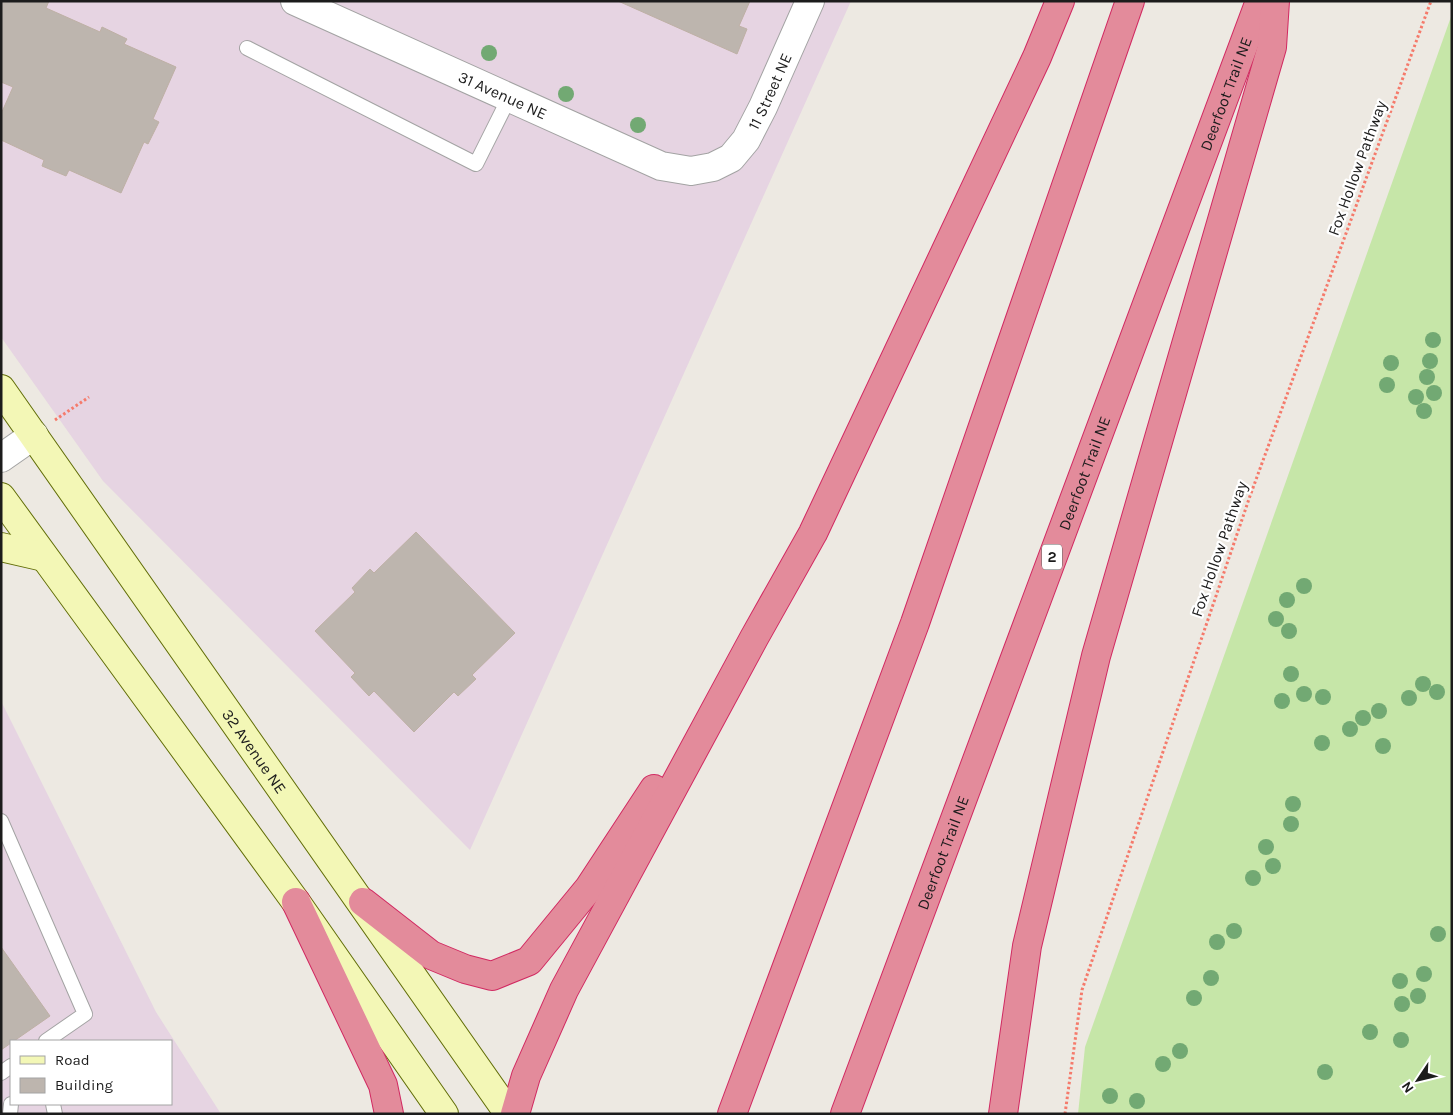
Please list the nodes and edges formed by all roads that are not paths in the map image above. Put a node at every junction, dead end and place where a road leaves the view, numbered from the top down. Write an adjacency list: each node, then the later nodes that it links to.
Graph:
1 (295, 1): 8 (street, 31 Avenue NE)
2 (810, 1): 9 (street, 11 Street NE)
3 (1060, 1): 16 (highway)
4 (1130, 1): 25 (highway)
5 (1260, 1): 26 (highway, Deerfoot Trail NE / 2)
6 (1275, 1): 27 (highway)
7 (247, 48): 8 (lane)
8 (509, 98): 9 (street, 31 Avenue NE)
9 (713, 167)
10 (1, 389): 11 (main road, 32 Avenue NE)
11 (34, 435): 12 (street); 19 (main road, 32 Avenue NE)
12 (1, 458)
13 (1, 497): 15 (main road)
14 (1, 546): 15 (main road)
15 (44, 557): 18 (main road)
16 (754, 638): 19 (highway); 24 (highway)
17 (1, 821): 20 (lane)
18 (296, 902): 21 (highway); 22 (main road)
19 (362, 902): 23 (main road, 32 Avenue NE)
20 (47, 1040)
21 (389, 1114)
22 (444, 1114)
23 (510, 1114)
24 (515, 1114)
25 (732, 1114)
26 (845, 1114)
27 (1002, 1114)

